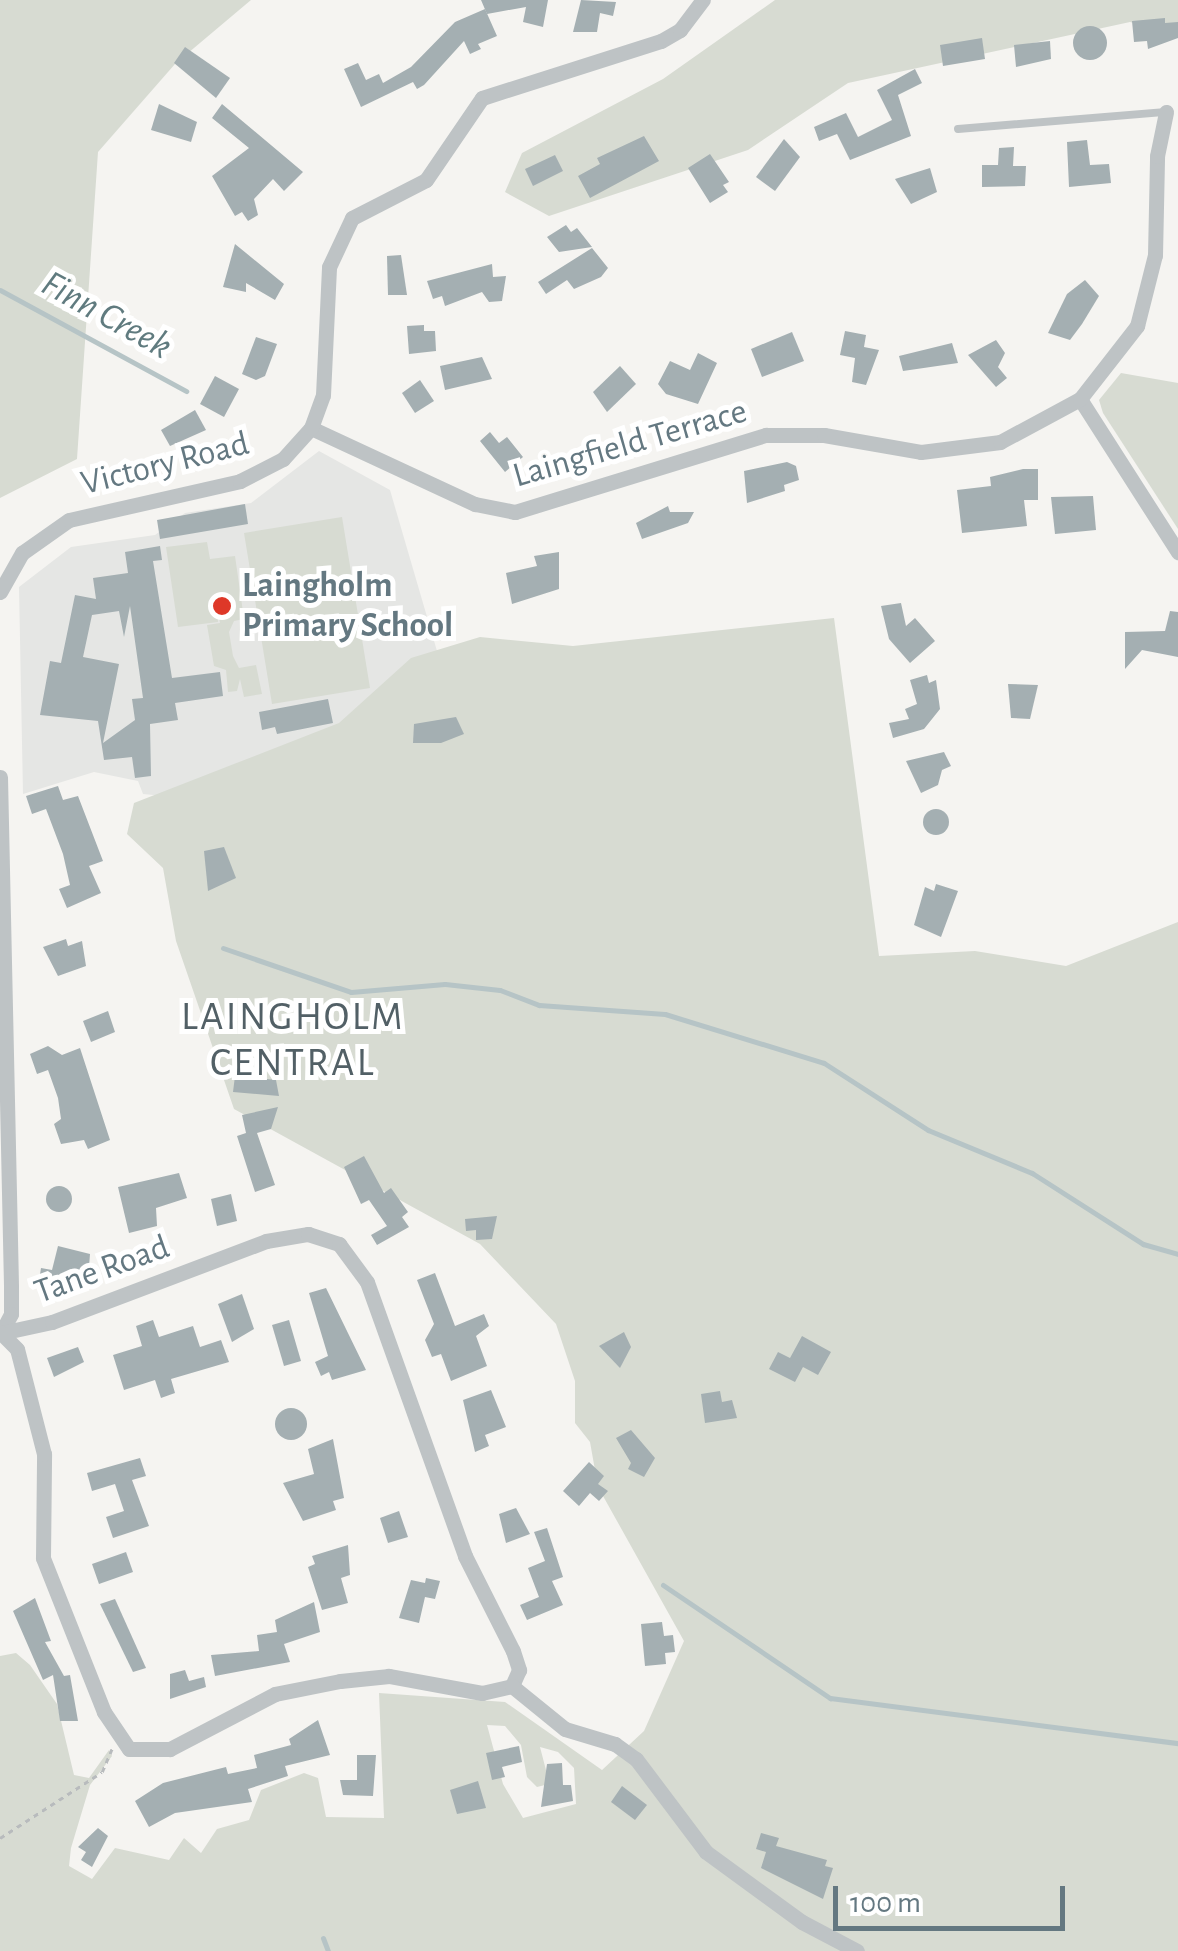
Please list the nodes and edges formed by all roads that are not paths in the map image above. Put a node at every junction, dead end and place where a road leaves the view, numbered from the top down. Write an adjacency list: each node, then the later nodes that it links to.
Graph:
1 (704, 0): 5 (street, Victory Road)
2 (1166, 112): 3 (lane); 4 (street, Laingfield Terrace)
3 (958, 129)
4 (1080, 399): 5 (street, Laingfield Terrace); 6 (street)
5 (311, 428): 7 (street, Victory Road)
6 (1178, 552)
7 (0, 592)
8 (0, 777): 9 (street)
9 (1, 1334): 10 (street, Tane Road); 10 (street, Tane Road)
10 (512, 1686): 11 (street)
11 (857, 1951)

